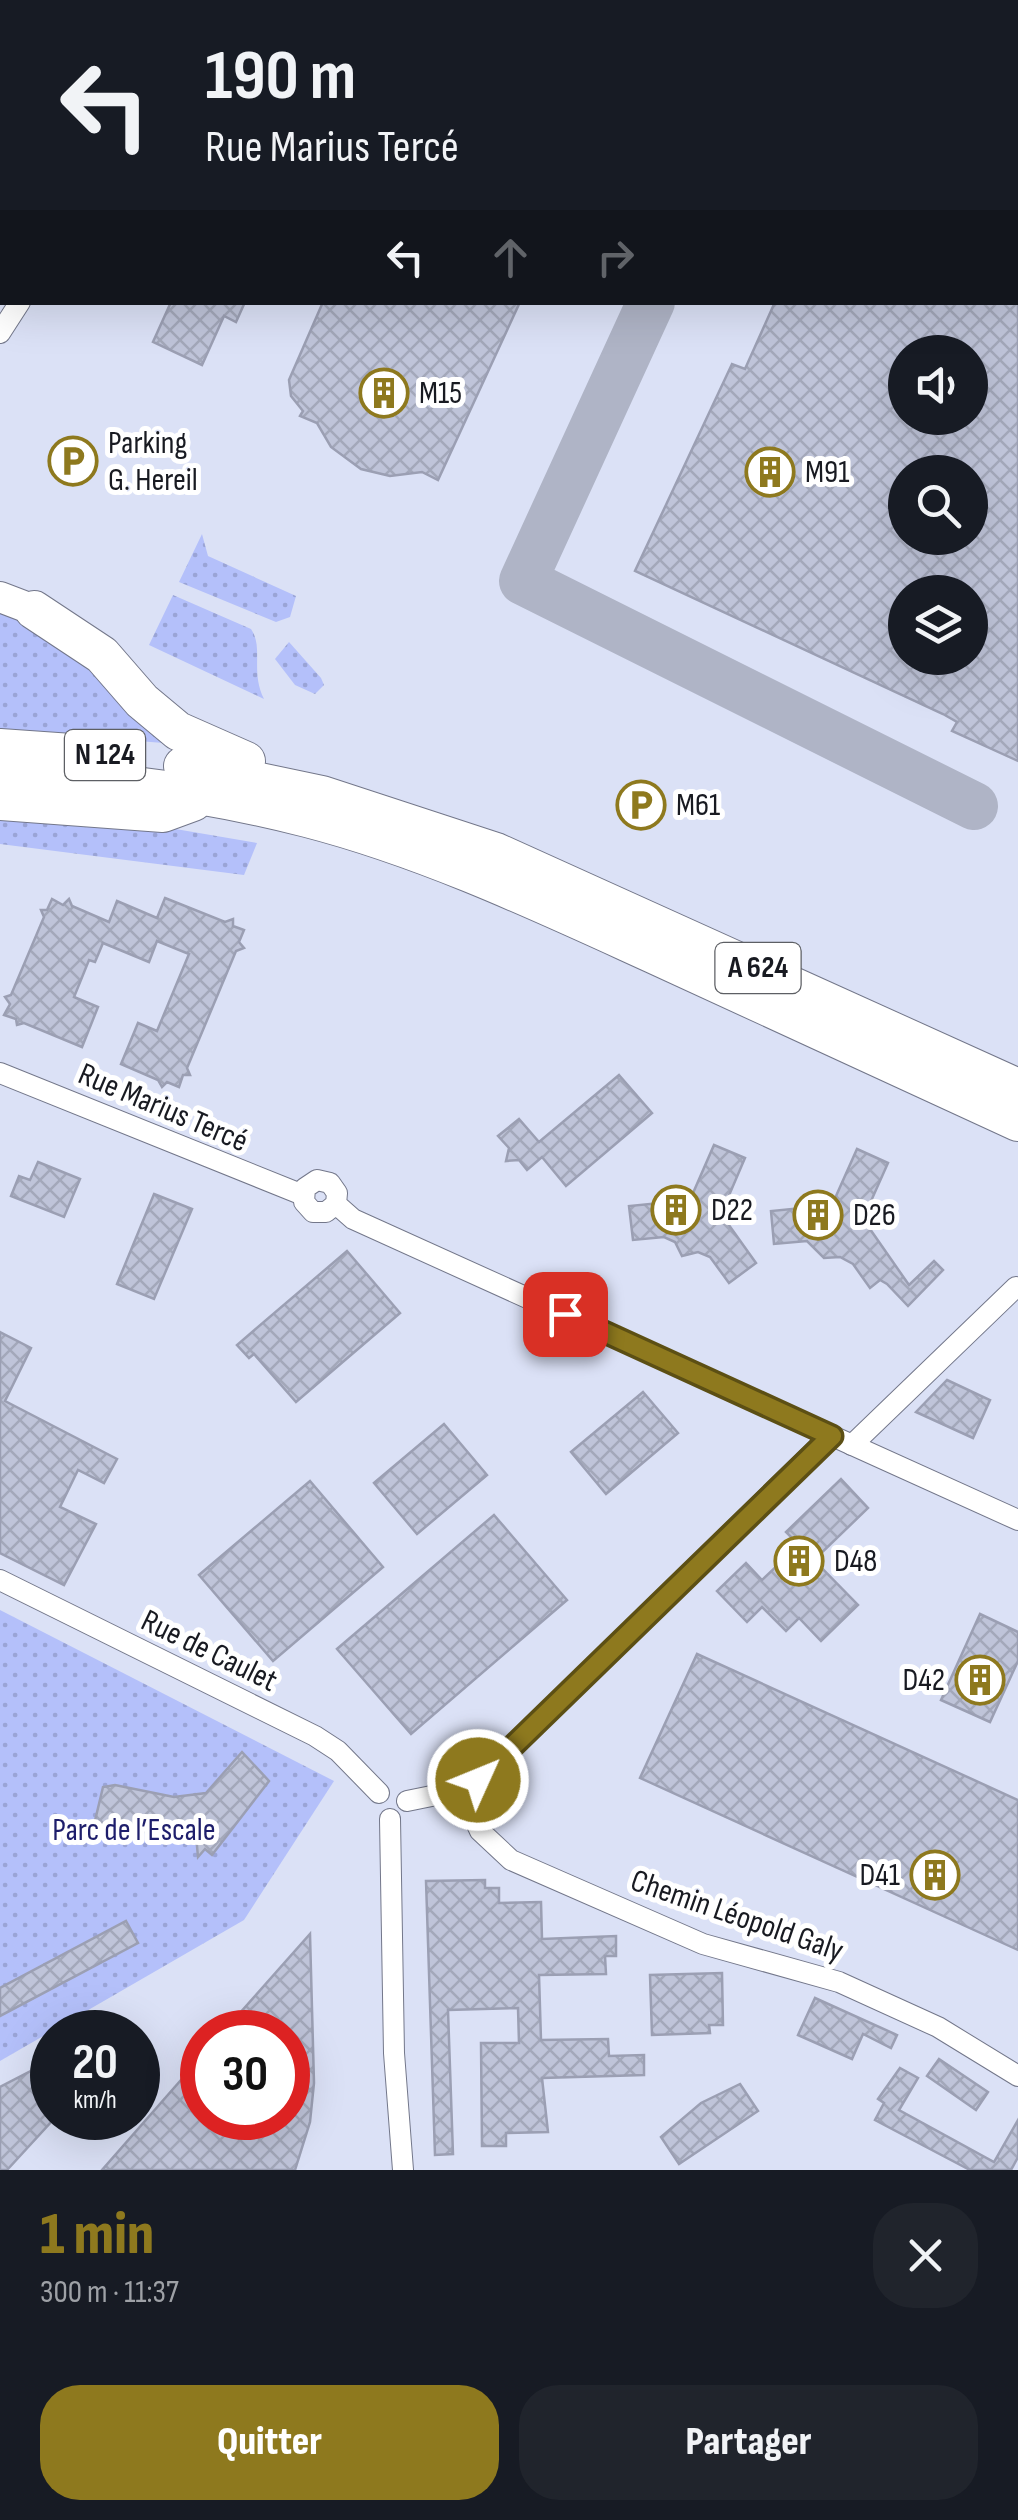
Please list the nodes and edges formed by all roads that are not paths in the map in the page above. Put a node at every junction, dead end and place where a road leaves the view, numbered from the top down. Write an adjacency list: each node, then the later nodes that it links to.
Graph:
1 (18, 305): 2 (street)
2 (0, 333)
3 (0, 584): 4 (street)
4 (17, 604): 9 (highway)
5 (0, 748): 7 (highway, N 124)
6 (0, 776): 7 (highway, A 624)
7 (210, 783): 8 (highway); 9 (highway, A 624); 12 (highway, A 624)
8 (0, 802)
9 (496, 852): 11 (highway, A 624)
10 (0, 1073): 14 (street, Rue Marius Tercé)
11 (1018, 1088)
12 (1018, 1122)
13 (1016, 1288): 15 (street)
14 (832, 1436): 15 (street, Rue Marius Tercé); 18 (street)
15 (852, 1445): 16 (street, Rue Marius Tercé)
16 (1018, 1520)
17 (0, 1580): 19 (street, Rue de Caulet)
18 (460, 1790): 20 (street); 22 (street, Chemin Léopold Galy)
19 (379, 1793): 20 (street); 21 (street)
20 (407, 1800): 21 (street)
21 (390, 1819): 23 (street)
22 (1018, 2076)
23 (402, 2170)

